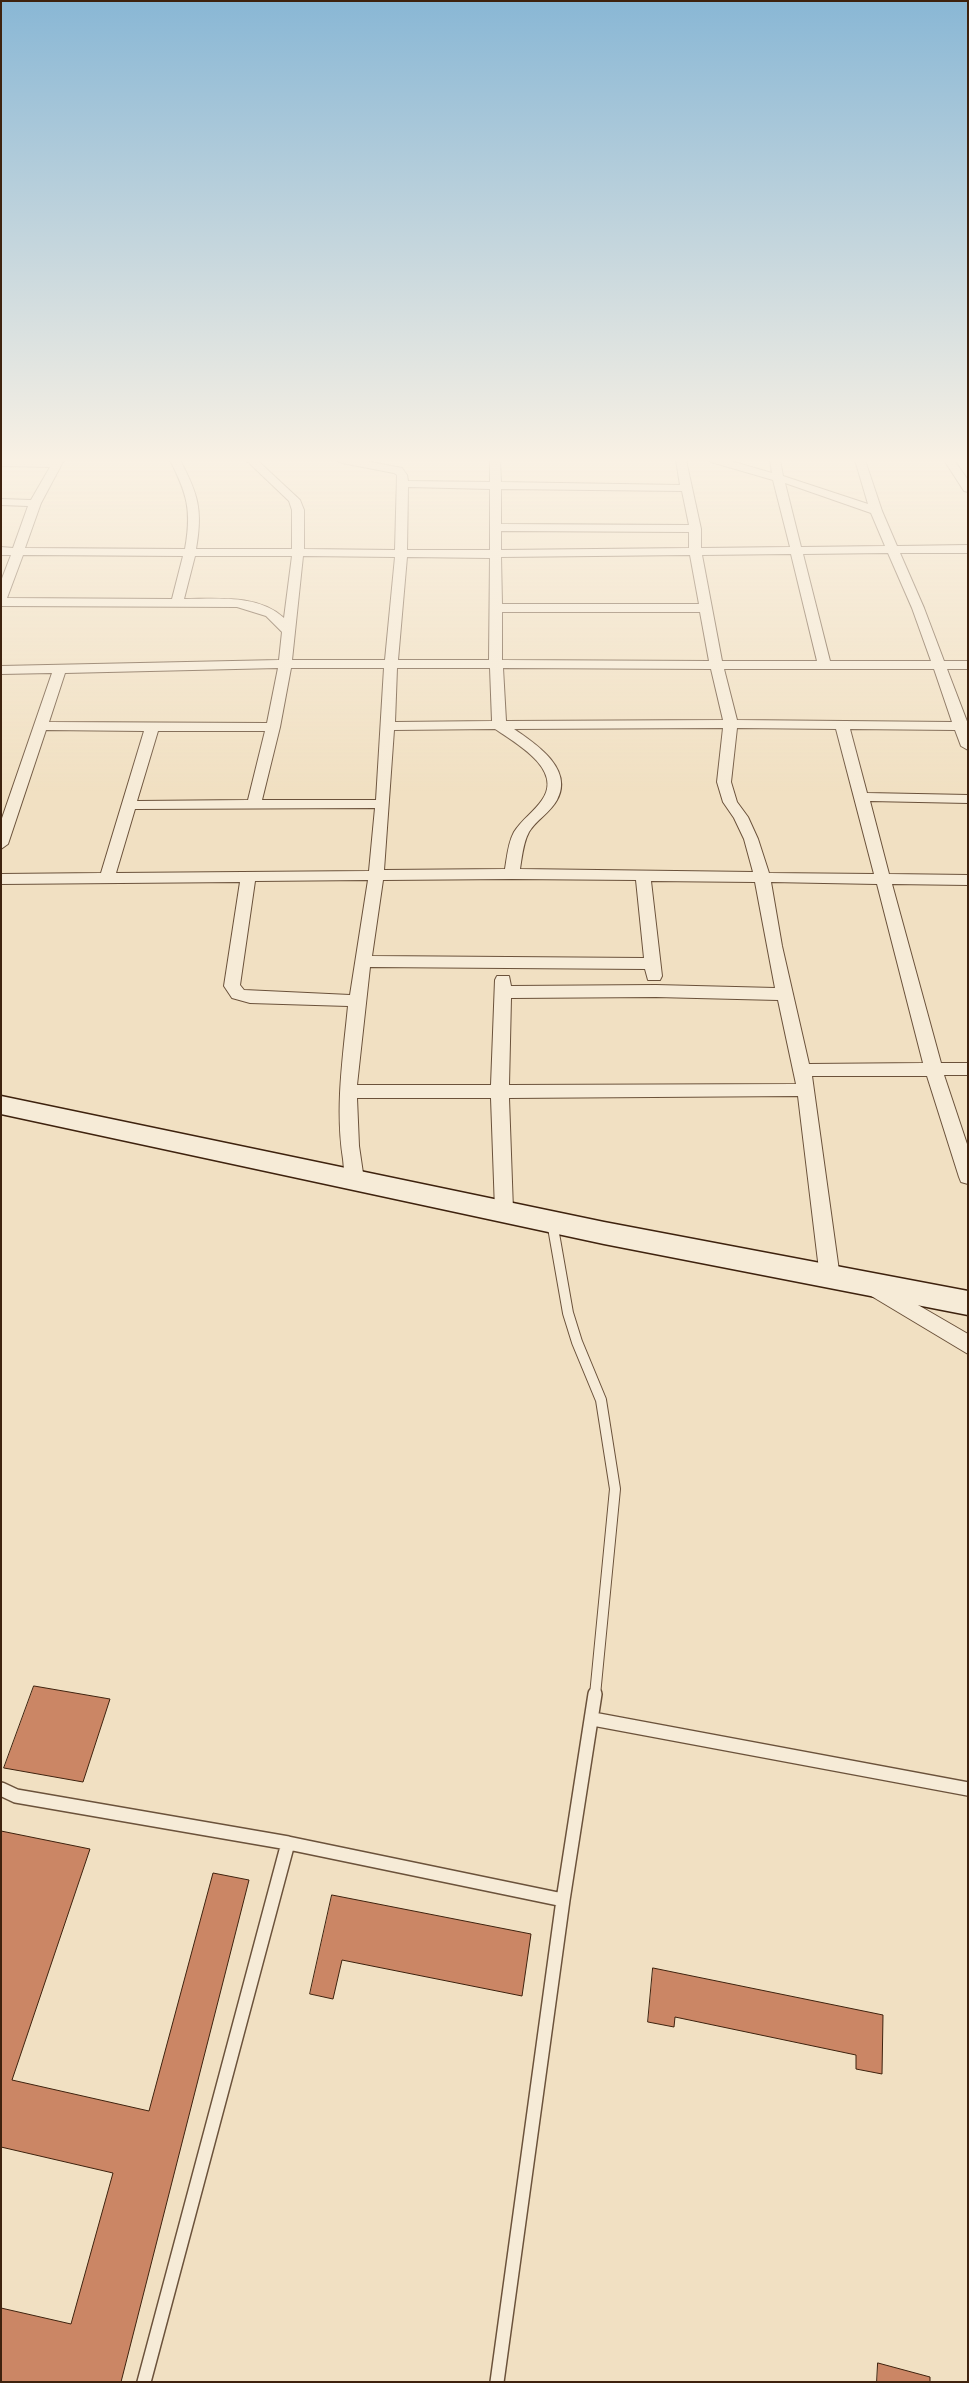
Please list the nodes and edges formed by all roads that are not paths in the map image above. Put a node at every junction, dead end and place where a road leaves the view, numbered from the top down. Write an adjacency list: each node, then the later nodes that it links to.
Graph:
1 (11, 571): 9 (street)
2 (185, 571): 10 (street)
3 (295, 571): 13 (street)
4 (399, 571): 15 (street)
5 (495, 571): 11 (street)
6 (699, 571): 12 (street)
7 (802, 571): 16 (street)
8 (902, 571): 20 (street)
9 (1, 601): 10 (street)
10 (177, 602): 13 (street)
11 (496, 608): 12 (street); 18 (street)
12 (706, 608): 19 (street)
13 (287, 629): 14 (street)
14 (285, 664): 15 (street); 21 (street); 30 (street)
15 (391, 665): 18 (street); 26 (street)
16 (825, 665): 19 (street); 20 (street)
17 (968, 665): 20 (street)
18 (496, 666): 19 (street); 27 (street)
19 (717, 666): 23 (street)
20 (940, 666): 28 (street)
21 (60, 669): 22 (street); 25 (street)
22 (1, 670)
23 (731, 724): 24 (street); 27 (street); 42 (street)
24 (842, 725): 28 (street); 32 (street)
25 (42, 726): 29 (street); 34 (street)
26 (388, 726): 27 (street); 36 (street)
27 (498, 726): 39 (street)
28 (962, 726): 31 (street)
29 (152, 727): 30 (street); 37 (street)
30 (273, 727): 35 (street)
31 (968, 746)
32 (862, 797): 33 (street); 46 (street)
33 (968, 799)
34 (8, 804): 38 (street)
35 (254, 804): 36 (street); 37 (street)
36 (383, 804): 40 (street)
37 (130, 805): 45 (street)
38 (1, 844)
39 (512, 874): 40 (street); 41 (street)
40 (376, 875): 43 (street); 48 (street)
41 (643, 876): 42 (street); 50 (street)
42 (762, 876): 46 (street); 53 (street)
43 (248, 877): 45 (street); 54 (street)
44 (1, 879): 45 (street)
45 (107, 879)
46 (884, 880): 47 (street); 57 (street)
47 (968, 880)
48 (364, 961): 49 (street); 54 (street)
49 (502, 964): 50 (street); 52 (street)
50 (652, 964): 51 (street)
51 (656, 991): 52 (street); 53 (street)
52 (504, 992): 60 (street)
53 (785, 994): 56 (street)
54 (357, 1001): 59 (street)
55 (968, 1069): 57 (street)
56 (801, 1070): 57 (street); 58 (street)
57 (934, 1070): 62 (street)
58 (806, 1090): 60 (street); 66 (street)
59 (348, 1092): 60 (street); 63 (street)
60 (500, 1092): 64 (street)
61 (1, 1105): 63 (main road)
62 (968, 1177)
63 (355, 1180): 64 (main road)
64 (504, 1210): 65 (main road)
65 (552, 1222): 66 (main road); 70 (lane)
66 (830, 1278): 67 (main road)
67 (872, 1286): 68 (main road); 69 (street)
68 (968, 1303)
69 (968, 1345)
70 (593, 1719): 72 (lane); 74 (lane)
71 (1, 1789): 73 (lane)
72 (968, 1789)
73 (288, 1843): 74 (lane); 75 (lane)
74 (563, 1900): 76 (lane)
75 (144, 2382)
76 (497, 2382)

